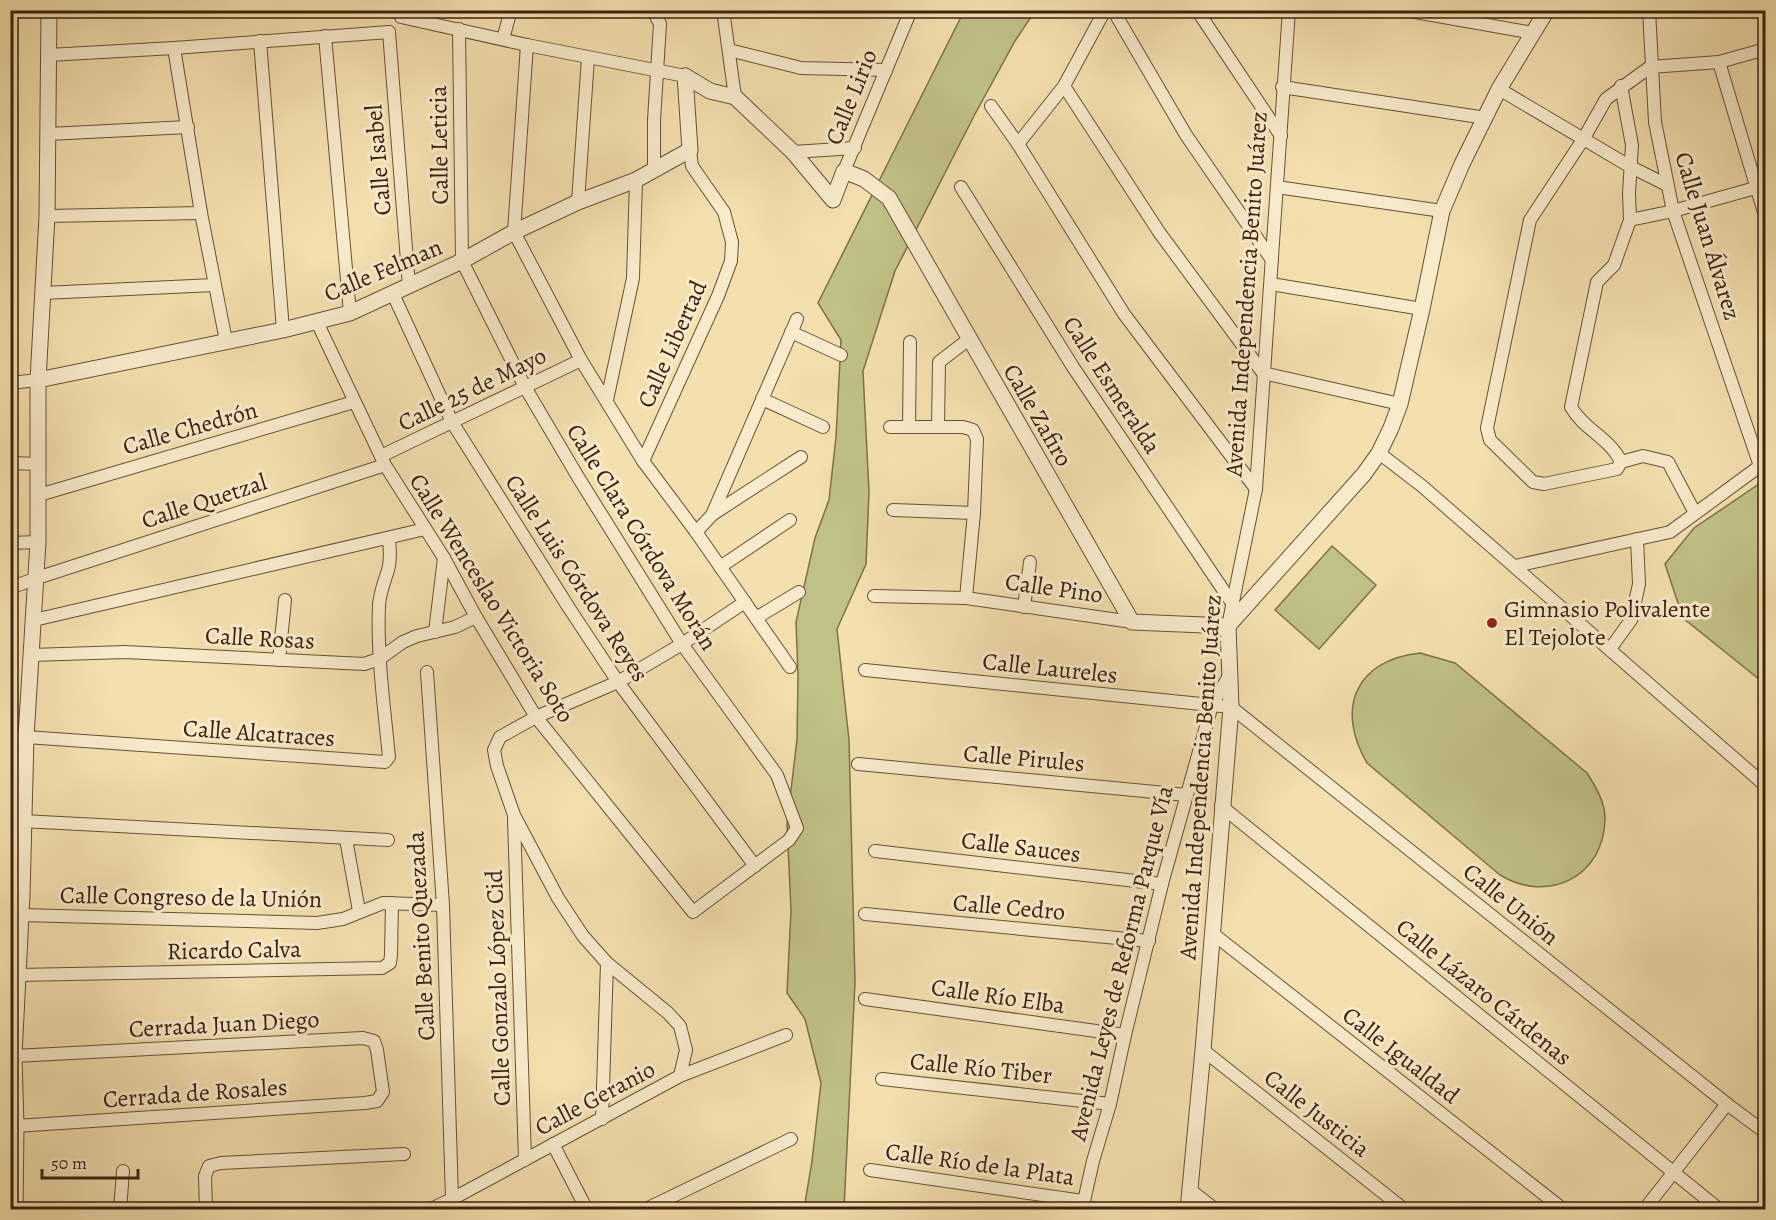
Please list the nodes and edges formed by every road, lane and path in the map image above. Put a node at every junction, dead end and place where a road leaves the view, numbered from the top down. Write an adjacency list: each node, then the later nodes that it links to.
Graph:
1 (49, 10): 24 (street)
2 (511, 10): 18 (street)
3 (653, 10): 29 (street)
4 (723, 10): 23 (street)
5 (910, 10): 28 (street, Calle Lirio)
6 (1105, 10): 32 (street)
7 (1113, 10): 62 (street)
8 (1197, 10): 40 (street)
9 (1404, 10): 16 (street)
10 (1547, 10): 16 (street)
11 (1649, 10): 27 (street, Calle Juan Álvarez)
12 (1288, 11): 33 (street, Avenida Independencia Benito Juárez)
13 (402, 14): 14 (street); 15 (street)
14 (459, 29): 18 (street); 63 (street, Calle Leticia)
15 (389, 32): 17 (street); 66 (street, Calle Isabel)
16 (1533, 33): 34 (street)
17 (325, 36): 19 (street); 70 (street)
18 (503, 39): 20 (street)
19 (260, 41): 21 (street); 73 (street)
20 (527, 45): 25 (street); 61 (street)
21 (174, 48): 24 (street); 38 (street)
22 (1766, 49): 26 (street)
23 (729, 50): 28 (street); 35 (street)
24 (48, 55): 39 (street)
25 (588, 58): 29 (street); 54 (street)
26 (1719, 62): 27 (street); 53 (street)
27 (1650, 67): 31 (street); 50 (street, Calle Juan Álvarez)
28 (886, 70): 43 (street, Calle Lirio)
29 (657, 71): 30 (street); 47 (street)
30 (685, 76): 35 (street); 44 (street)
31 (1621, 86): 41 (street); 46 (street)
32 (1064, 87): 42 (street); 80 (street)
33 (1282, 87): 37 (street); 40 (street, Avenida Independencia Benito Juárez)
34 (1499, 89): 37 (street); 41 (street)
35 (735, 97): 45 (street)
36 (991, 105): 42 (street)
37 (1486, 118): 55 (street)
38 (188, 128): 39 (street); 57 (street)
39 (48, 134): 58 (street)
40 (1281, 136): 52 (street, Avenida Independencia Benito Juárez)
41 (1584, 138): 46 (street); 97 (street)
42 (1018, 144): 100 (street)
43 (855, 148): 45 (street); 48 (street, Calle Lirio)
44 (690, 150): 47 (street, Calle Felman); 96 (street, Calle Libertad)
45 (793, 152): 48 (street, Calle Lirio)
46 (1631, 166): 50 (street); 60 (street)
47 (654, 171): 49 (street, Calle Felman)
48 (844, 171): 75 (street, Calle Zafiro)
49 (636, 180): 54 (street, Calle Felman); 85 (street)
50 (1667, 184): 56 (street, Calle Juan Álvarez)
51 (961, 187): 124 (street, Calle Esmeralda)
52 (1277, 187): 55 (street); 62 (street, Avenida Independencia Benito Juárez)
53 (1761, 187): 56 (street); 59 (street)
54 (578, 202): 61 (street, Calle Felman)
55 (1442, 211): 69 (street)
56 (1673, 211): 60 (street); 104 (street, Calle Juan Álvarez)
57 (201, 213): 58 (street); 65 (street)
58 (47, 216): 67 (street)
59 (1766, 219)
60 (1630, 220): 97 (street)
61 (514, 232): 63 (street, Calle Felman); 79 (street)
62 (1272, 260): 64 (street, Avenida Independencia Benito Juárez)
63 (462, 261): 66 (street, Calle Felman); 83 (street, Calle Clara Córdova Morán)
64 (1271, 284): 69 (street); 80 (street, Avenida Independencia Benito Juárez)
65 (214, 285): 67 (street); 76 (street)
66 (409, 286): 68 (street, Calle Felman)
67 (43, 293): 81 (street)
68 (393, 294): 70 (street, Calle Felman); 88 (street, Calle Luis Córdova Reyes)
69 (1422, 309): 87 (street)
70 (351, 313): 72 (street, Calle Felman)
71 (797, 319): 74 (street)
72 (316, 322): 73 (street, Calle Felman); 86 (street, Calle Wenceslao Victoria Soto)
73 (283, 330): 76 (street, Calle Felman)
74 (791, 332): 78 (street); 84 (street)
75 (969, 339): 90 (street); 129 (street, Calle Zafiro)
76 (226, 341): 81 (street, Calle Felman)
77 (910, 342): 89 (street)
78 (841, 355)
79 (581, 360): 83 (street, Calle 25 de Mayo); 85 (street)
80 (1263, 373): 87 (street); 100 (street, Avenida Independencia Benito Juárez)
81 (38, 380): 82 (street); 99 (street)
82 (10, 383)
83 (525, 387): 88 (street, Calle 25 de Mayo); 132 (street, Calle Clara Córdova Morán)
84 (762, 399): 92 (street); 105 (street)
85 (607, 400): 96 (street)
86 (354, 402): 95 (street, Calle Wenceslao Victoria Soto); 101 (street, Calle Chedrón)
87 (1400, 404): 93 (street)
88 (452, 422): 95 (street, Calle 25 de Mayo); 141 (street, Calle Luis Córdova Reyes)
89 (909, 426): 90 (street); 91 (street)
90 (938, 426): 103 (street)
91 (890, 427)
92 (823, 428)
93 (1378, 453): 115 (street); 130 (street)
94 (801, 457): 105 (street)
95 (383, 461): 107 (street, Calle Wenceslao Victoria Soto); 117 (street, Calle Quetzal)
96 (643, 461): 108 (street)
97 (1621, 462): 104 (street)
98 (10, 464): 99 (street)
99 (39, 464): 101 (street)
100 (1256, 489): 124 (street, Avenida Independencia Benito Juárez)
101 (39, 495): 111 (street)
102 (892, 510): 103 (street)
103 (974, 513): 121 (street)
104 (1695, 513): 110 (street)
105 (712, 515): 108 (street)
106 (790, 520): 116 (street)
107 (425, 529): 109 (street); 113 (street, Calle Wenceslao Victoria Soto)
108 (696, 532): 116 (street)
109 (389, 538): 128 (street); 135 (street)
110 (1637, 539): 115 (street); 133 (street)
111 (38, 542): 112 (street); 117 (street)
112 (10, 543)
113 (444, 558): 126 (street, Calle Wenceslao Victoria Soto); 131 (street)
114 (1030, 562): 125 (street)
115 (1515, 566): 133 (street)
116 (720, 567): 123 (street)
117 (37, 578): 118 (street, Calle Quetzal); 128 (street)
118 (10, 588)
119 (799, 592): 127 (street)
120 (874, 596): 121 (street, Calle Pino)
121 (966, 598): 125 (street, Calle Pino)
122 (285, 600): 136 (street)
123 (745, 602): 127 (street); 132 (street)
124 (1232, 603): 130 (street, Avenida Independencia Benito Juárez)
125 (1024, 607): 129 (street, Calle Pino)
126 (476, 617): 131 (street, Calle Rosas); 144 (street, Calle Wenceslao Victoria Soto)
127 (756, 618): 137 (street)
128 (34, 620): 134 (street)
129 (1132, 622): 130 (street, Calle Pino)
130 (1228, 626): 140 (street, Avenida Independencia Benito Juárez)
131 (435, 632): 135 (street, Calle Rosas)
132 (682, 644): 141 (street); 152 (street, Calle Clara Córdova Morán)
133 (1610, 649): 147 (street)
134 (31, 655): 136 (street, Calle Rosas); 145 (street)
135 (379, 659): 136 (street, Calle Rosas); 145 (street, Calle Alcatraces)
136 (279, 660)
137 (790, 667)
138 (865, 670): 142 (street, Calle Laureles)
139 (427, 672): 160 (street, Calle Benito Quezada)
140 (1228, 676): 142 (street, Avenida Leyes de Reforma Parque Vía); 143 (street, Avenida Independencia Benito Juárez)
141 (618, 682): 144 (street); 156 (street, Calle Luis Córdova Reyes)
142 (1212, 705): 143 (street, Calle Laureles); 148 (street, Avenida Leyes de Reforma Parque Vía)
143 (1231, 707): 149 (street, Avenida Independencia Benito Juárez); 178 (street, Calle Unión)
144 (536, 717): 150 (street); 156 (street, Calle Wenceslao Victoria Soto)
145 (18, 737): 151 (street)
146 (858, 764): 148 (street, Calle Pirules)
147 (1766, 786)
148 (1187, 795): 157 (street, Avenida Leyes de Reforma Parque Vía)
149 (1221, 806): 164 (street, Avenida Independencia Benito Juárez); 188 (street, Calle Lázaro Cárdenas)
150 (514, 815): 167 (street); 185 (street, Calle Gonzalo López Cid)
151 (22, 821): 153 (street); 158 (street)
152 (797, 828): 156 (street, Calle Wenceslao Victoria Soto)
153 (346, 839): 154 (street); 161 (street, Calle Congreso de la Unión)
154 (388, 840)
155 (875, 851): 157 (street, Calle Sauces)
156 (755, 866)
157 (1162, 884): 165 (street, Avenida Leyes de Reforma Parque Vía)
158 (16, 896): 163 (street)
159 (392, 903): 160 (street, Calle Congreso de la Unión); 161 (street, Calle Congreso de la Unión); 168 (street, Ricardo Calva)
160 (443, 905): 191 (street, Calle Benito Quezada)
161 (359, 911): 163 (street, Calle Congreso de la Unión)
162 (865, 914): 165 (street, Calle Cedro)
163 (21, 915): 166 (street)
164 (1212, 933): 172 (street, Avenida Independencia Benito Juárez); 202 (street, Calle Igualdad)
165 (1149, 941): 171 (street, Avenida Leyes de Reforma Parque Vía)
166 (15, 956): 168 (street)
167 (607, 963): 174 (street); 179 (street)
168 (17, 975): 173 (street)
169 (865, 999): 171 (street, Calle Río Elba)
170 (786, 1035): 174 (street, Calle Geranio)
171 (1125, 1035): 177 (street, Avenida Leyes de Reforma Parque Vía)
172 (1203, 1050): 190 (street, Avenida Independencia Benito Juárez); 201 (street, Calle Justicia)
173 (14, 1056): 176 (street, Cerrada Juan Diego); 180 (street)
174 (680, 1076): 179 (street, Calle Geranio)
175 (882, 1079): 177 (street, Calle Río Tiber)
176 (377, 1101): 180 (street, Cerrada de Rosales)
177 (1110, 1104): 192 (street, Avenida Leyes de Reforma Parque Vía)
178 (1727, 1104): 181 (street, Calle Unión); 188 (street)
179 (602, 1119): 183 (street, Calle Geranio)
180 (16, 1126): 189 (street)
181 (1766, 1133)
182 (791, 1139): 198 (street)
183 (553, 1144): 185 (street, Calle Geranio); 197 (street)
184 (404, 1154): 195 (street)
185 (525, 1160): 191 (street, Calle Geranio)
186 (870, 1170): 192 (street, Calle Río de la Plata)
187 (123, 1171): 194 (street)
188 (1672, 1172): 203 (street); 204 (street, Calle Lázaro Cárdenas)
189 (13, 1175): 193 (street)
190 (1189, 1189): 199 (street, Avenida Independencia Benito Juárez); 200 (street)
191 (452, 1199): 196 (street, Calle Geranio)
192 (1083, 1205)
193 (15, 1209)
194 (120, 1209)
195 (206, 1209)
196 (429, 1209)
197 (587, 1209)
198 (644, 1209)
199 (1188, 1209)
200 (1216, 1209)
201 (1405, 1209)
202 (1564, 1209)
203 (1644, 1209)
204 (1720, 1209)

